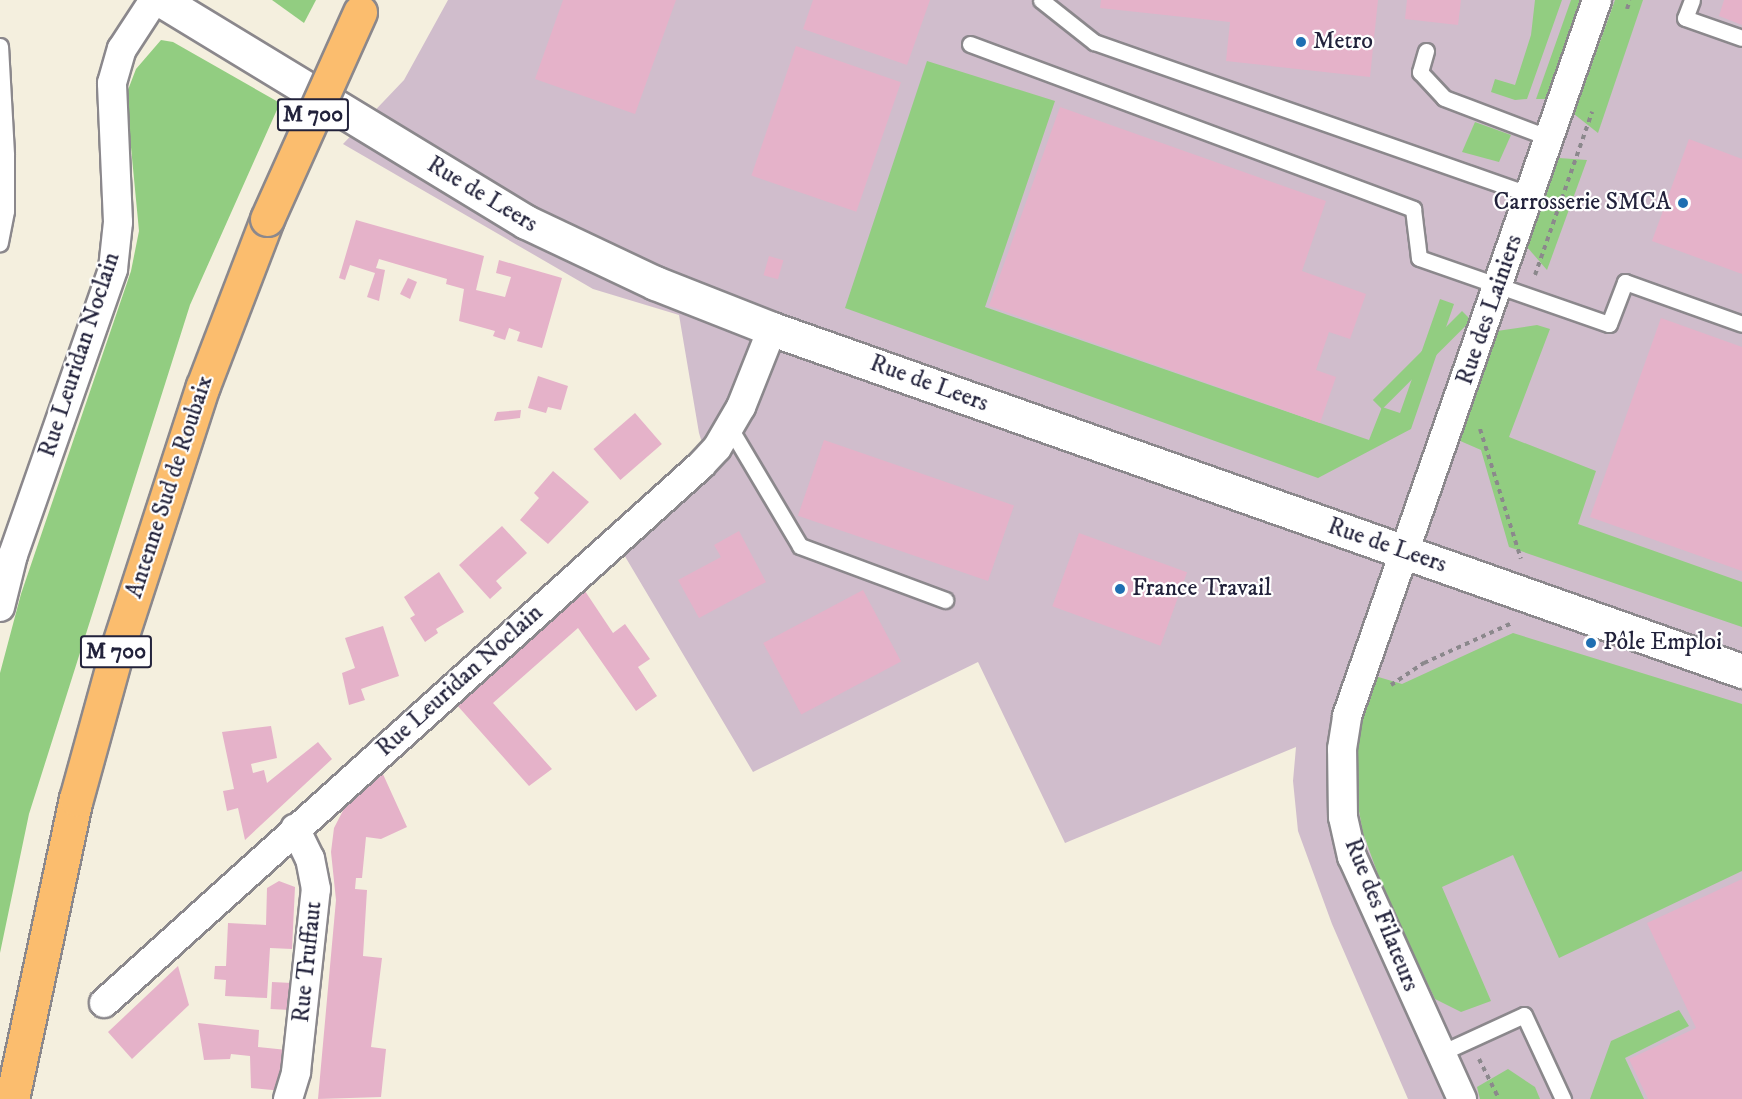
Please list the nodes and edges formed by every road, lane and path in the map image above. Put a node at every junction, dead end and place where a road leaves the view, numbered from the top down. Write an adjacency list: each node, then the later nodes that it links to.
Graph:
1 (154, 0): 20 (street, Rue Leuridan Noclain)
2 (161, 0): 16 (street, Rue de Leers)
3 (1041, 0): 12 (lane)
4 (1597, 0): 11 (street, Rue des Lainiers)
5 (1692, 0): 7 (lane)
6 (363, 6): 28 (highway, Antenne Sud de Roubaix / M 700, bridge)
7 (1742, 38)
8 (970, 44): 14 (lane)
9 (0, 46): 13 (lane)
10 (1426, 51): 11 (lane)
11 (1550, 138): 12 (street, Rue des Lainiers)
12 (1531, 195): 14 (street, Rue des Lainiers)
13 (0, 243)
14 (1499, 285): 15 (lane); 18 (street, Rue des Lainiers)
15 (1742, 324)
16 (772, 329): 17 (street, Rue Leuridan Noclain); 18 (street, Rue de Leers)
17 (730, 428): 19 (lane); 24 (street, Rue Leuridan Noclain)
18 (1405, 552): 22 (street, Rue de Leers); 27 (street, Rue des Filateurs)
19 (945, 600)
20 (0, 607)
21 (1522, 619): 23 (path)
22 (1742, 671)
23 (1386, 692)
24 (295, 828): 25 (street, Rue Leuridan Noclain); 29 (street, Rue Truffaut)
25 (104, 1003)
26 (1469, 1040): 27 (lane); 31 (path); 32 (lane)
27 (1441, 1053): 30 (street, Rue des Filateurs)
28 (12, 1099)
29 (288, 1099)
30 (1462, 1099)
31 (1499, 1099)
32 (1563, 1099)

